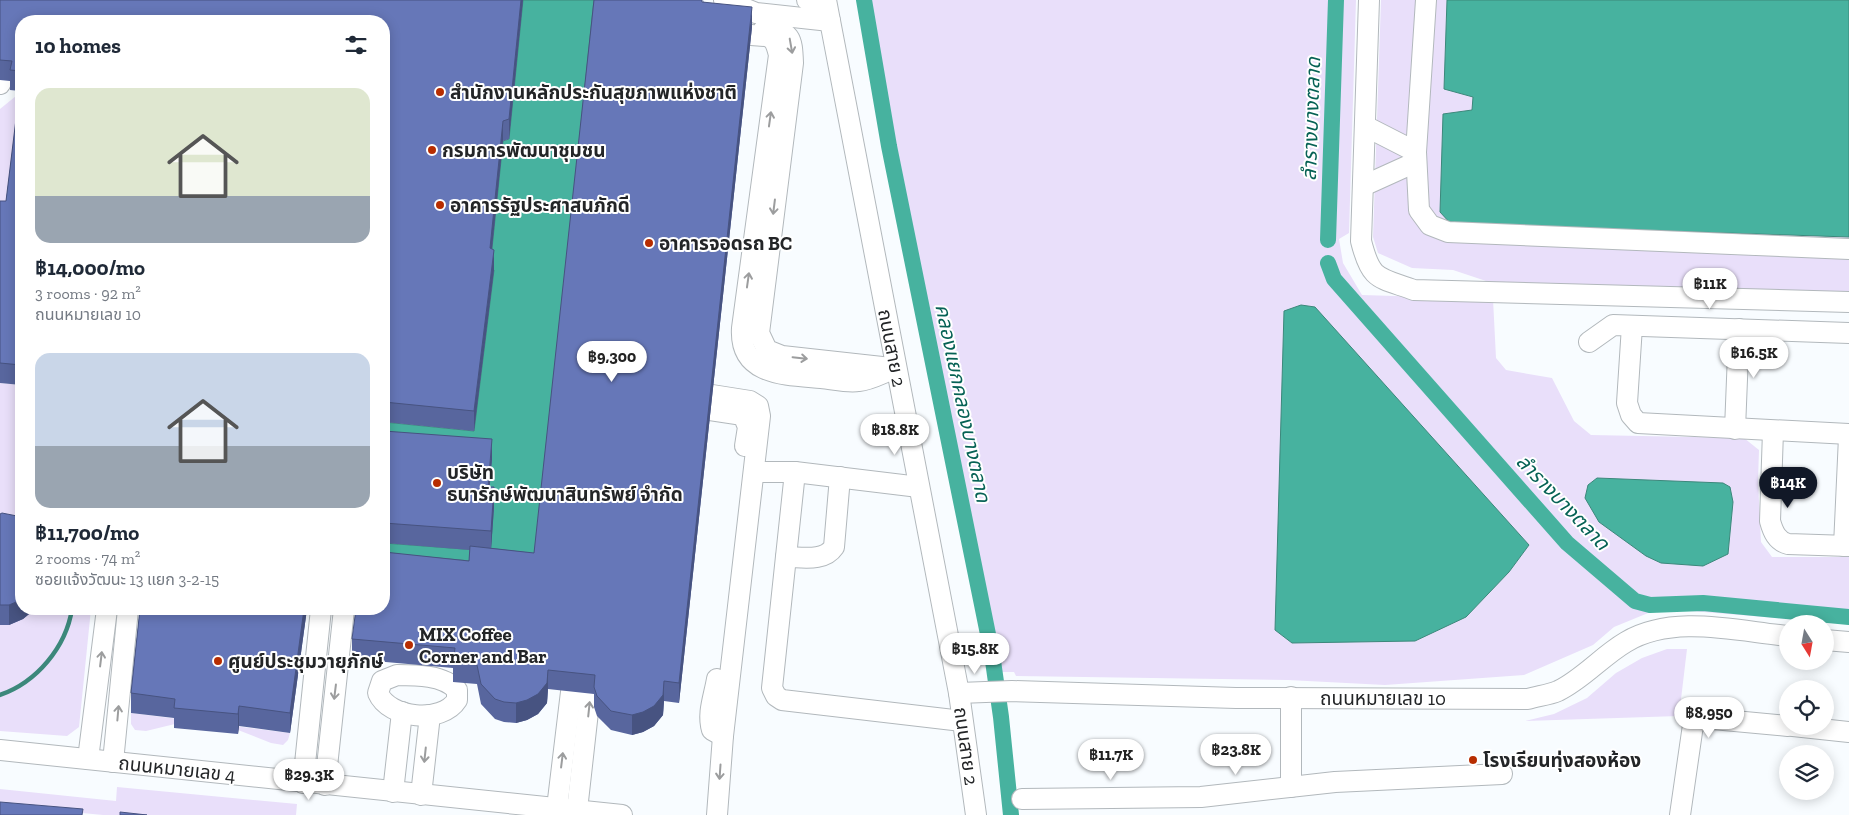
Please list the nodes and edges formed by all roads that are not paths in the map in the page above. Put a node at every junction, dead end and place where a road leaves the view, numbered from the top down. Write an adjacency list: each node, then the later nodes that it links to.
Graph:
1 (820, 0): 5 (street, ถนนสาย 2)
2 (1369, 0): 6 (street)
3 (1426, 0): 7 (street)
4 (725, 1): 5 (street)
5 (830, 21): 16 (street, ถนนสาย 2)
6 (1365, 126): 7 (street); 8 (street)
7 (1416, 157): 8 (street); 9 (street)
8 (1363, 186): 10 (street)
9 (1849, 249)
10 (1849, 302)
11 (1632, 326): 12 (street); 14 (street); 17 (street)
12 (1738, 329): 13 (street); 17 (street)
13 (1849, 333)
14 (1589, 342)
15 (763, 358): 15 (street, one-way to 15); 16 (street)
16 (896, 368): 23 (street, ถนนสาย 2)
17 (1735, 429): 18 (street)
18 (1773, 431): 19 (street); 24 (street)
19 (1849, 436): 24 (street)
20 (754, 472): 21 (street); 43 (street); 43 (street)
21 (796, 472): 22 (street); 25 (street)
22 (840, 477): 23 (street); 25 (street)
23 (919, 487): 34 (street, ถนนสาย 2)
24 (1847, 546)
25 (786, 557): 39 (street)
26 (106, 615): 45 (street, one-way to 26)
27 (127, 615): 46 (street, one-way to 27)
28 (320, 615): 48 (street)
29 (343, 615): 49 (street, one-way to 49)
30 (1779, 635): 36 (street, ถนนหมายเลข 10)
31 (1834, 641): 32 (street)
32 (1849, 642)
33 (570, 692): 55 (street, one-way to 33)
34 (959, 693): 36 (street, ถนนหมายเลข 10); 39 (street, ถนนสาย 2)
35 (590, 694): 56 (street, one-way to 35)
36 (1291, 697): 50 (street)
37 (402, 712): 38 (street); 38 (street); 51 (street)
38 (430, 715): 52 (street, one-way to 52)
39 (962, 721): 59 (street, ถนนสาย 2)
40 (1779, 725): 60 (street)
41 (1834, 730): 42 (street)
42 (1849, 732)
43 (723, 736): 58 (street, one-way to 58)
44 (0, 750): 45 (street, ถนนหมายเลข 4)
45 (88, 759): 46 (street, ถนนหมายเลข 4)
46 (113, 762): 48 (street, ถนนหมายเลข 4)
47 (1502, 774): 50 (street)
48 (303, 783): 49 (street, ถนนหมายเลข 4)
49 (325, 784): 51 (street, ถนนหมายเลข 4)
50 (1283, 788): 54 (street)
51 (393, 792): 52 (street, ถนนหมายเลข 4)
52 (421, 794): 55 (street, ถนนหมายเลข 4)
53 (1022, 799): 54 (street)
54 (1202, 806)
55 (557, 808): 56 (street, ถนนหมายเลข 4)
56 (577, 810): 57 (street, ถนนหมายเลข 4)
57 (622, 815)
58 (717, 815)
59 (976, 815)
60 (1680, 815)

